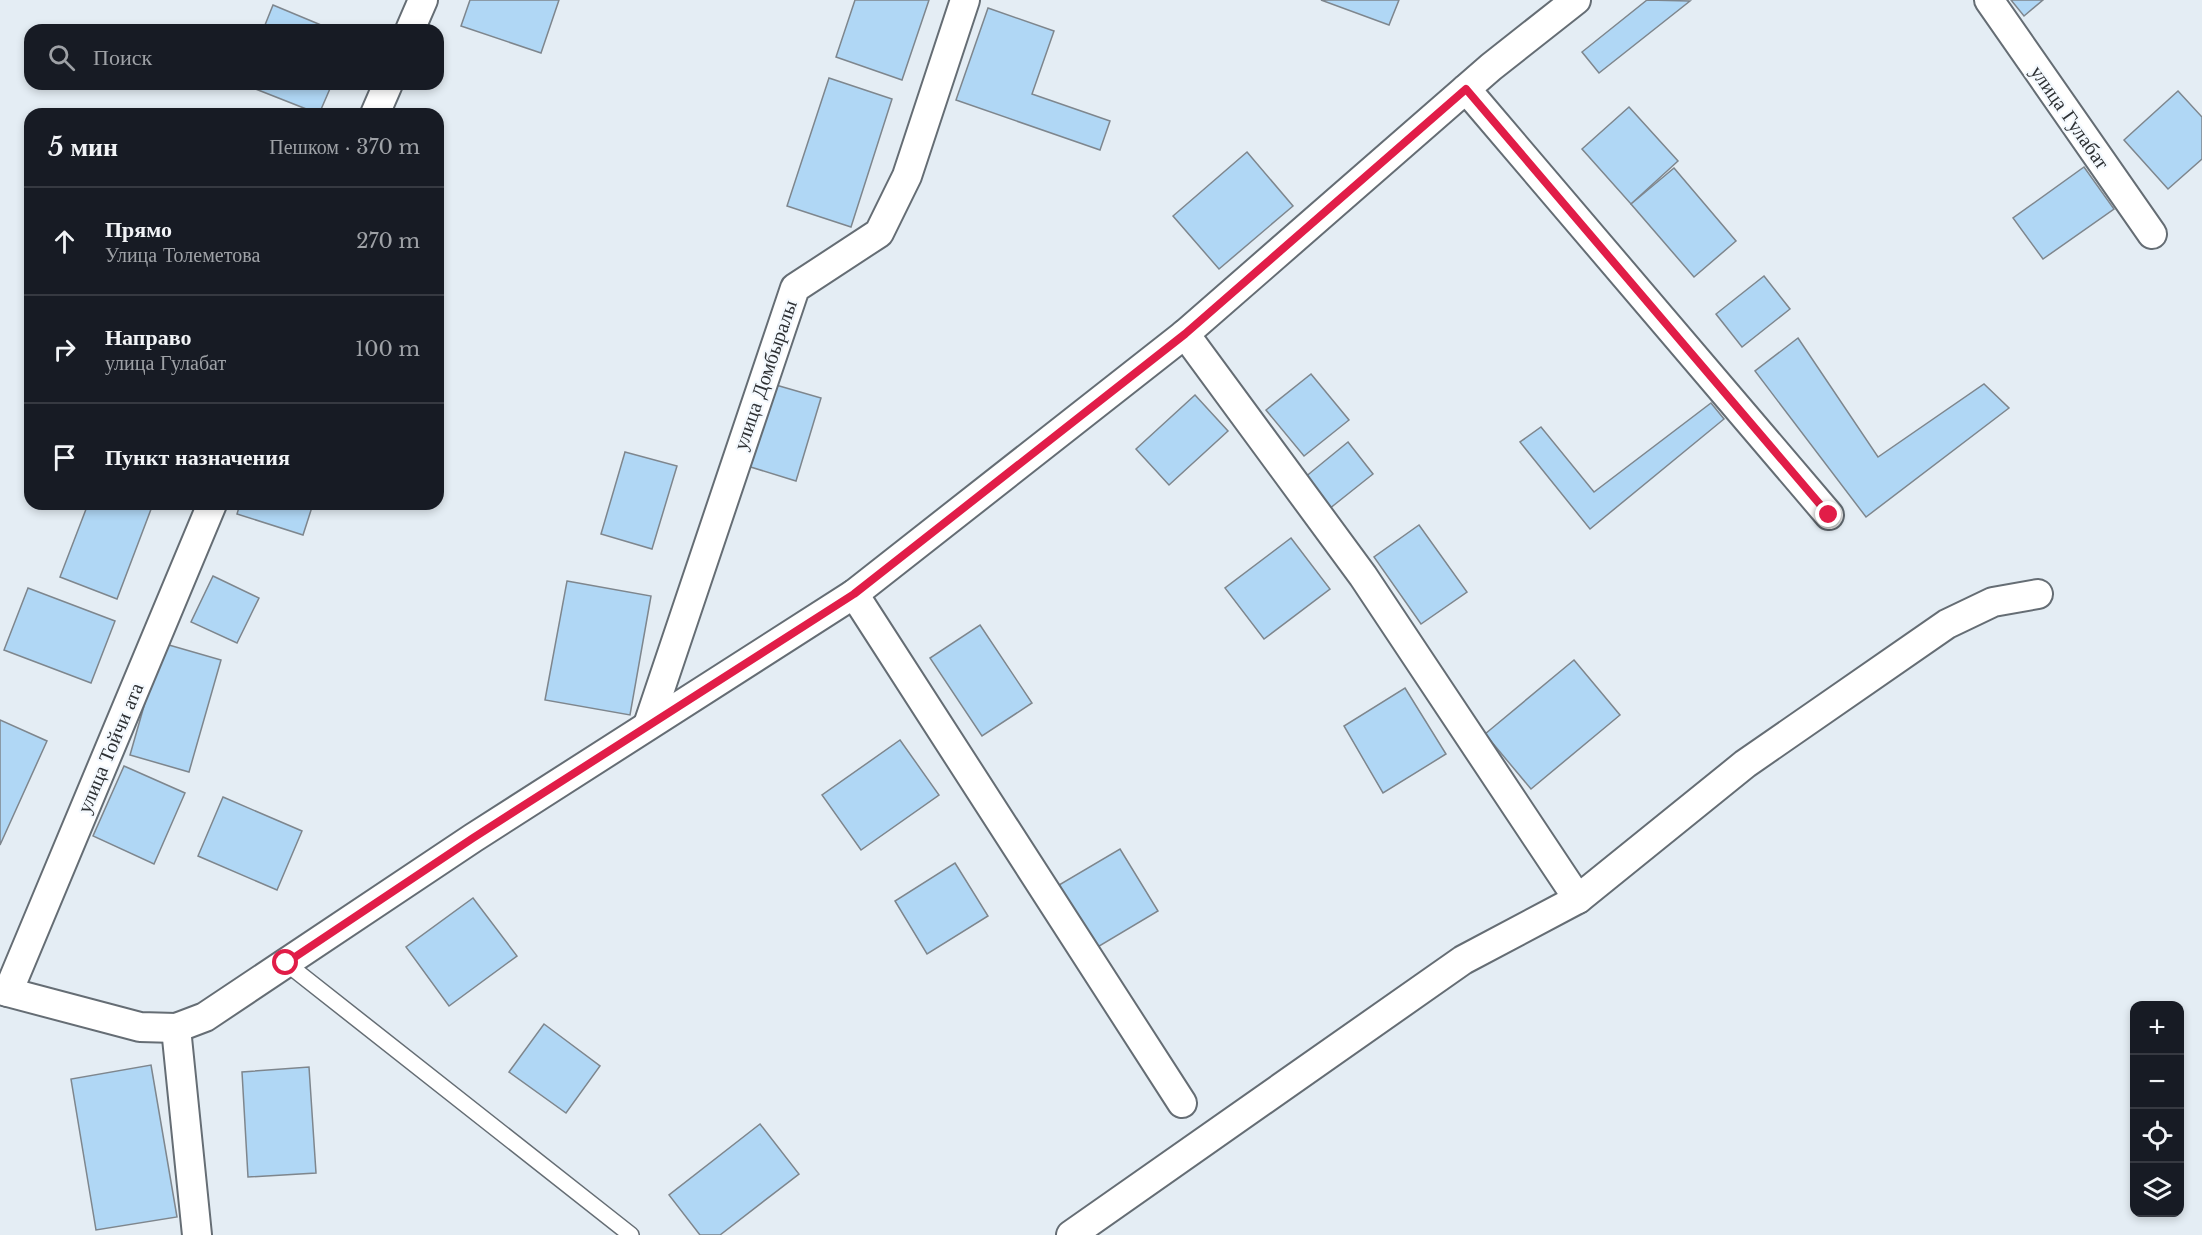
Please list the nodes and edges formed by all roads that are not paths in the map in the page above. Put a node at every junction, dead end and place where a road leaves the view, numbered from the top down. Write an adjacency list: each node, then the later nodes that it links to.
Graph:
1 (423, 0): 5 (street)
2 (965, 0): 15 (street, улица Домбыралы)
3 (1576, 0): 6 (street)
4 (1989, 0): 9 (street, улица Гулабат)
5 (413, 24)
6 (1466, 89): 10 (street); 12 (street)
7 (385, 90): 8 (street)
8 (378, 108)
9 (2151, 234)
10 (1185, 334): 13 (street); 16 (street)
11 (209, 510): 18 (street, улица Тойчи ата)
12 (1829, 515)
13 (854, 594): 15 (street); 20 (street)
14 (2038, 594): 16 (street)
15 (648, 726): 17 (street)
16 (1578, 899): 23 (street)
17 (286, 963): 19 (street); 22 (lane)
18 (4, 991): 19 (street)
19 (176, 1028): 21 (street)
20 (1182, 1102)
21 (197, 1235)
22 (631, 1235)
23 (1071, 1235)

